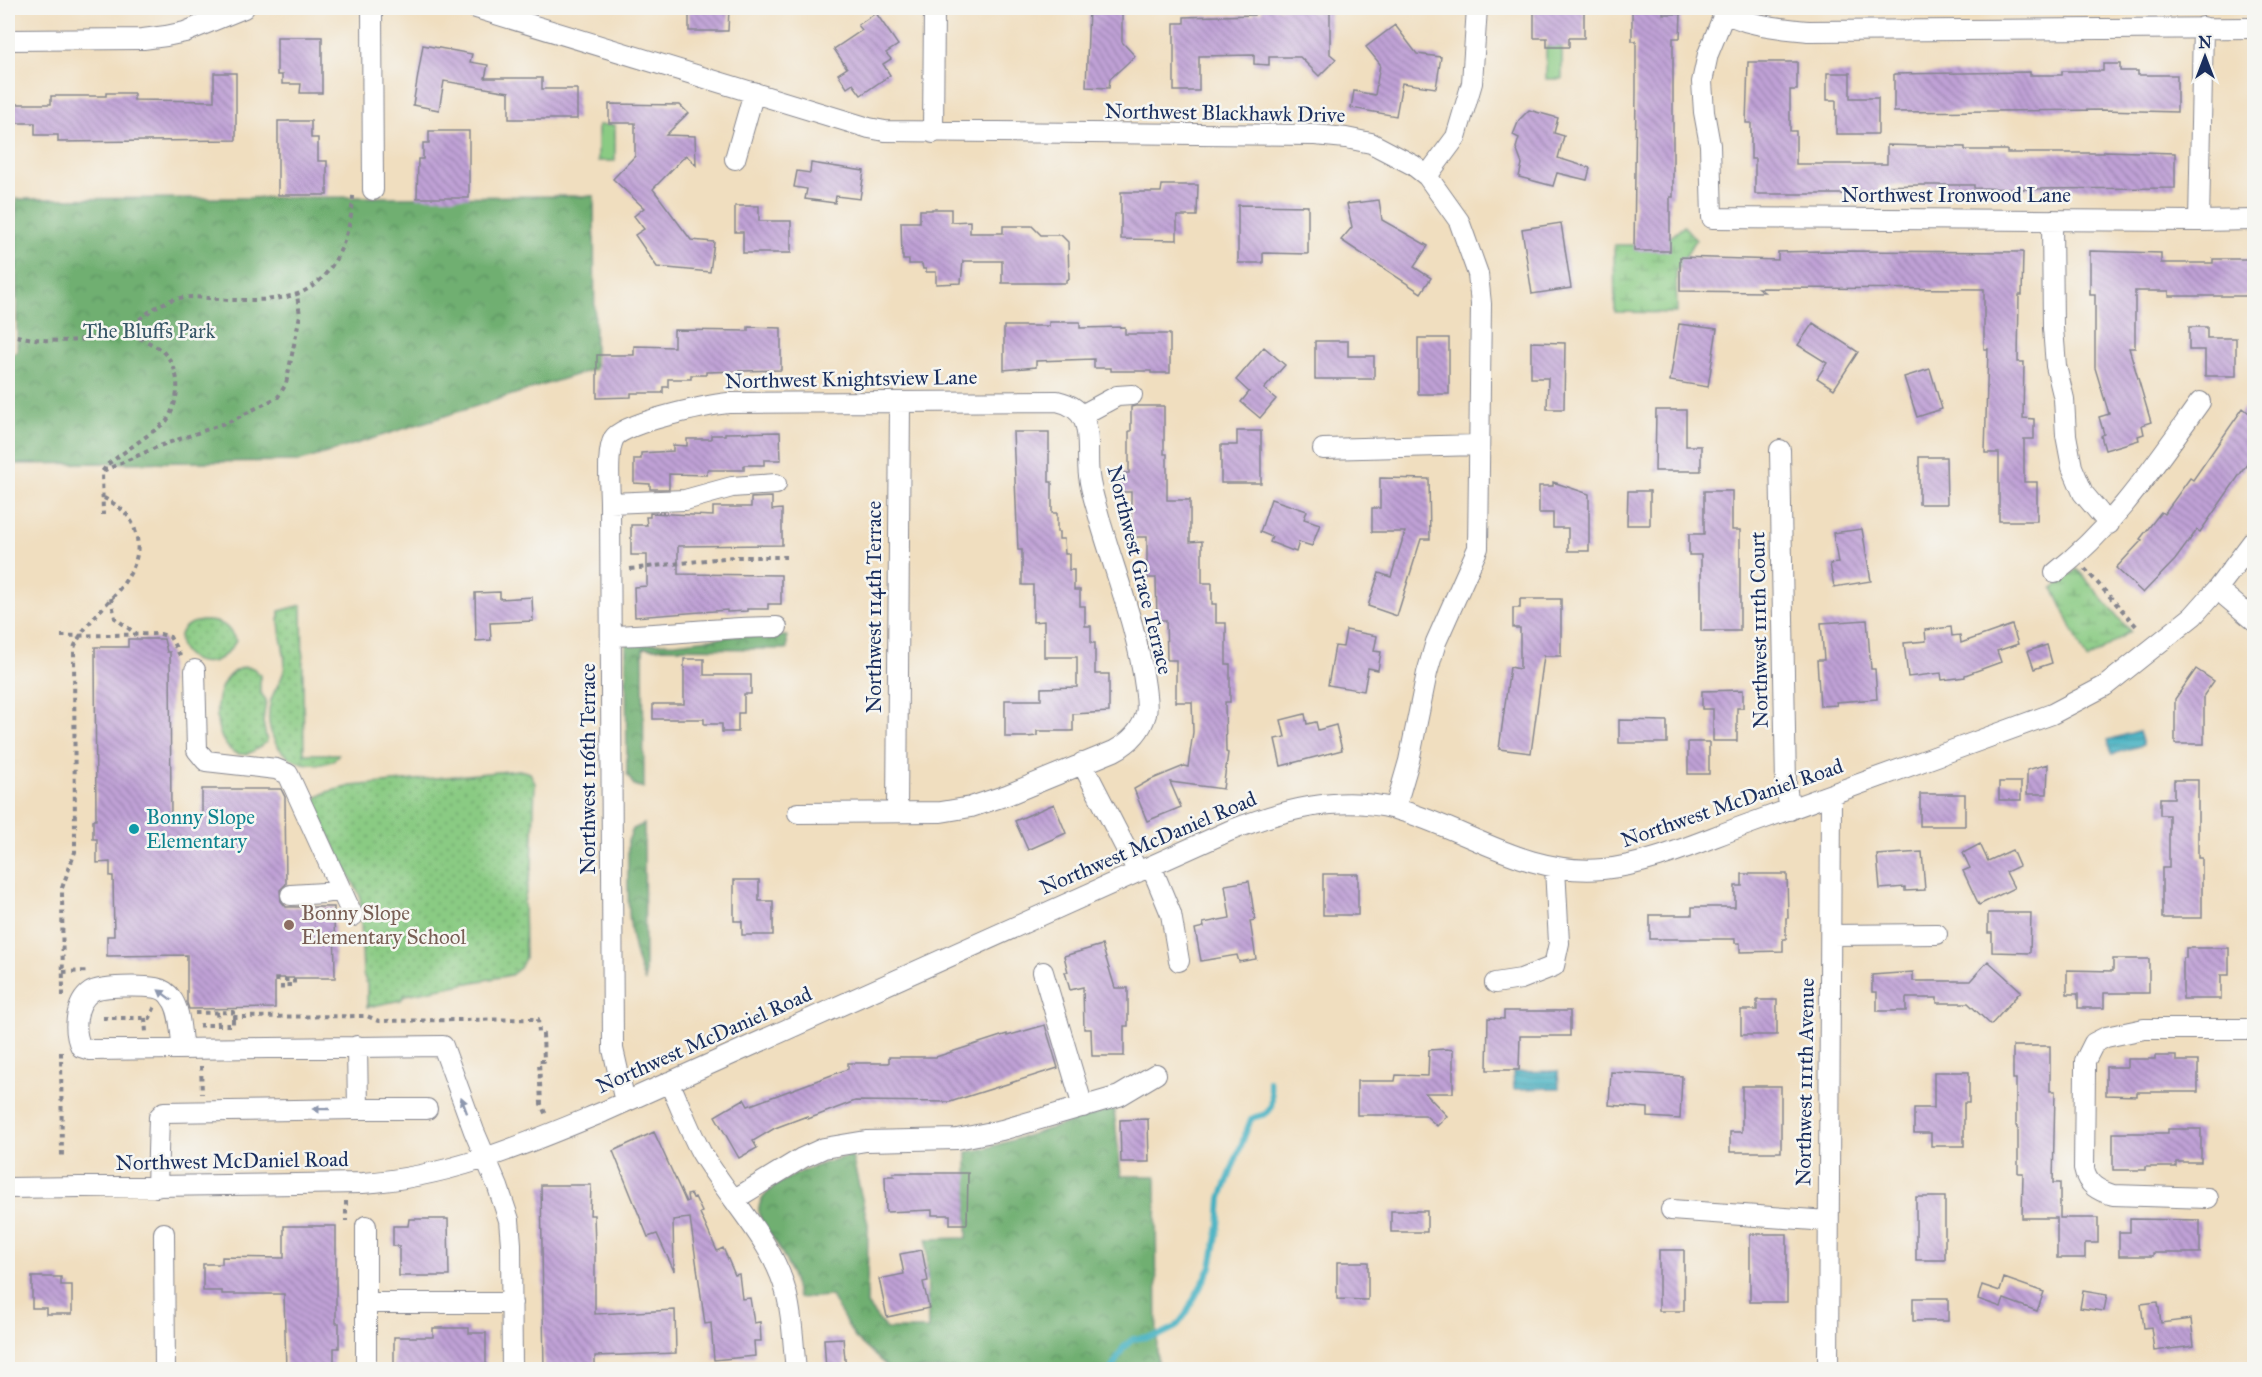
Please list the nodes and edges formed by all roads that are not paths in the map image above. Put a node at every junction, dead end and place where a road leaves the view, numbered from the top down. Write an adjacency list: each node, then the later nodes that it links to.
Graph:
1 (244, 8): 9 (street)
2 (372, 8): 14 (street)
3 (476, 8): 10 (street, Northwest Blackhawk Drive)
4 (934, 8): 11 (street)
5 (1477, 8): 13 (street)
6 (1722, 10): 7 (street); 15 (street, Northwest Ironwood Lane)
7 (2203, 27): 8 (street); 17 (street)
8 (2254, 28)
9 (8, 40)
10 (754, 92): 11 (street, Northwest Blackhawk Drive); 12 (street)
11 (933, 133): 13 (street, Northwest Blackhawk Drive)
12 (735, 159)
13 (1427, 176): 23 (street, Northwest Blackhawk Drive)
14 (373, 190)
15 (2052, 220): 17 (street, Northwest Ironwood Lane); 28 (street)
16 (2254, 220): 17 (street, Northwest Ironwood Lane)
17 (2199, 222)
18 (1132, 395): 21 (street)
19 (900, 402): 21 (street, Northwest Knightsview Lane); 22 (street, Northwest Knightsview Lane); 40 (street, Northwest 114th Terrace)
20 (2200, 402): 28 (street)
21 (1083, 417): 36 (street, Northwest Grace Terrace)
22 (616, 435): 27 (street, Northwest 116th Terrace)
23 (1479, 445): 24 (street); 38 (street, Northwest Blackhawk Drive)
24 (1323, 449)
25 (1780, 450): 39 (street, Northwest 111th Court)
26 (776, 484): 27 (street)
27 (610, 502): 34 (street, Northwest 116th Terrace)
28 (2109, 524): 30 (street)
29 (2254, 540): 31 (street, Northwest McDaniel Road)
30 (2055, 573)
31 (2217, 589): 32 (street); 37 (street, Northwest McDaniel Road)
32 (2254, 620)
33 (777, 627): 34 (street)
34 (611, 636): 57 (street, Northwest 116th Terrace)
35 (195, 670): 44 (street)
36 (1082, 763): 40 (street); 43 (street)
37 (1831, 795): 39 (street, Northwest McDaniel Road); 48 (street, Northwest 111th Avenue)
38 (1395, 809): 42 (street, Northwest McDaniel Road); 43 (street, Northwest McDaniel Road)
39 (1790, 810): 42 (street, Northwest McDaniel Road)
40 (897, 812): 41 (street)
41 (798, 813)
42 (1555, 868): 51 (street)
43 (1145, 869): 49 (street); 56 (street, Northwest McDaniel Road)
44 (341, 890): 45 (street); 46 (street)
45 (291, 895)
46 (353, 916)
47 (1937, 934): 48 (street)
48 (1831, 935): 67 (street, Northwest 111th Avenue)
49 (1179, 961)
50 (1043, 972): 58 (street)
51 (1495, 983)
52 (2254, 1029): 64 (street)
53 (357, 1046): 54 (street); 59 (street); 61 (street, one-way to 53)
54 (183, 1048): 54 (street, one-way to 54)
55 (1156, 1074): 58 (street)
56 (669, 1082): 57 (street, Northwest McDaniel Road); 65 (street)
57 (625, 1102): 61 (street, Northwest McDaniel Road)
58 (1083, 1107): 65 (street)
59 (358, 1109): 60 (street); 62 (street, one-way to 62)
60 (427, 1110)
61 (486, 1160): 62 (street, Northwest McDaniel Road); 71 (street)
62 (157, 1187): 63 (street, Northwest McDaniel Road)
63 (8, 1188)
64 (2208, 1198)
65 (735, 1199): 75 (street)
66 (1671, 1210): 67 (street)
67 (1828, 1221): 76 (street, Northwest 111th Avenue)
68 (366, 1227): 70 (street)
69 (164, 1233): 72 (street)
70 (366, 1303): 71 (street); 73 (street)
71 (512, 1303): 74 (street)
72 (165, 1370)
73 (366, 1370)
74 (513, 1370)
75 (796, 1370)
76 (1828, 1370)

